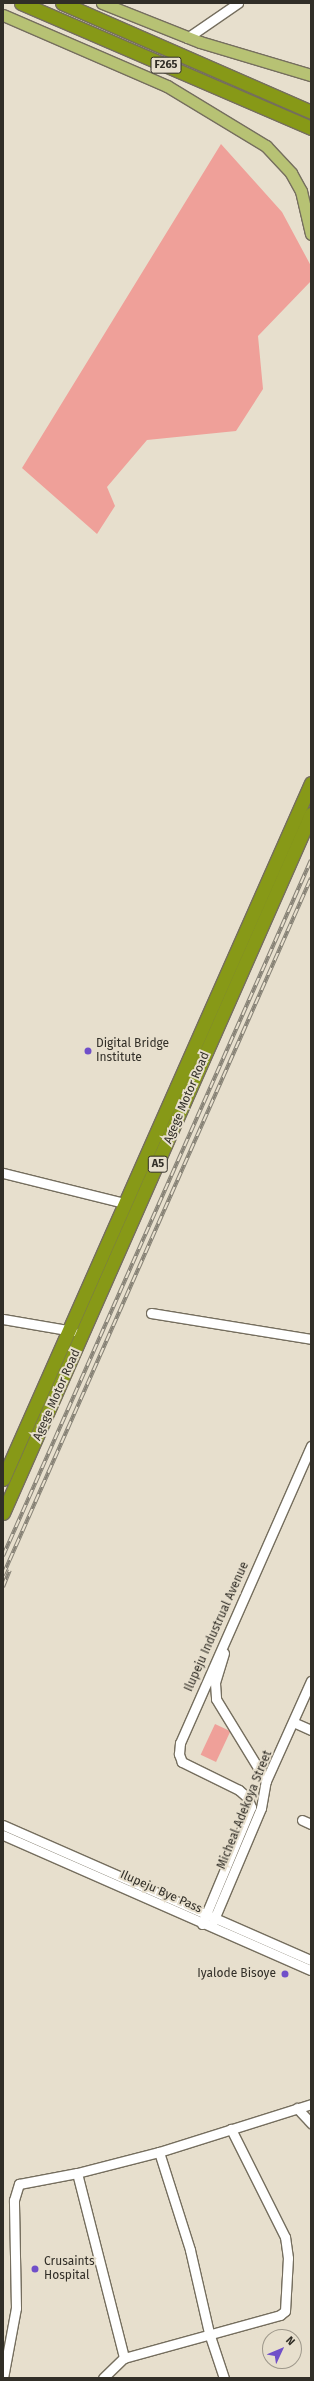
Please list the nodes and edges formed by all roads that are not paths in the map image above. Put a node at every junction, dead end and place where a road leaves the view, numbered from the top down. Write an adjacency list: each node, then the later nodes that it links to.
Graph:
1 (21, 3): 9 (highway, F265)
2 (62, 3): 8 (highway, F265)
3 (238, 3): 6 (street)
4 (107, 4): 6 (main road)
5 (3, 15): 10 (main road)
6 (187, 38): 7 (main road)
7 (311, 75)
8 (311, 112)
9 (311, 128)
10 (311, 234)
11 (311, 783): 14 (highway, Agege Motor Road / A5)
12 (311, 814): 18 (highway, Agege Motor Road / A5)
13 (3, 1173): 14 (street)
14 (124, 1203): 17 (highway, Agege Motor Road / A5)
15 (151, 1313): 19 (street)
16 (3, 1319): 17 (street)
17 (69, 1329): 18 (street); 22 (highway, Agege Motor Road / A5)
18 (84, 1335): 23 (highway, Agege Motor Road / A5)
19 (311, 1339)
20 (311, 1446): 28 (street, Ilupeju Industrual Avenue)
21 (311, 1458): 27 (street, Ilupeju Industrual Avenue)
22 (3, 1479)
23 (3, 1513)
24 (311, 1681): 25 (street, Micheal Adekoya Street)
25 (293, 1722): 26 (street); 27 (street, Micheal Adekoya Street)
26 (311, 1730)
27 (266, 1782): 33 (street, Micheal Adekoya Street)
28 (239, 1790): 33 (street, Micheal Adekoya Street)
29 (302, 1820): 30 (street)
30 (311, 1824)
31 (3, 1826): 33 (street, Ilupeju Bye Pass)
32 (3, 1835): 33 (street, Ilupeju Bye Pass)
33 (208, 1922): 34 (street, Ilupeju Bye Pass); 35 (street, Ilupeju Bye Pass)
34 (311, 1960)
35 (311, 1970)
36 (311, 2104): 37 (street)
37 (297, 2108): 38 (street); 39 (street)
38 (311, 2123)
39 (231, 2129): 40 (street); 42 (street)
40 (159, 2152): 41 (street); 42 (street)
41 (77, 2173): 43 (street); 44 (street)
42 (209, 2333): 43 (street); 46 (street)
43 (124, 2358): 45 (street)
44 (3, 2378)
45 (103, 2378)
46 (224, 2378)

